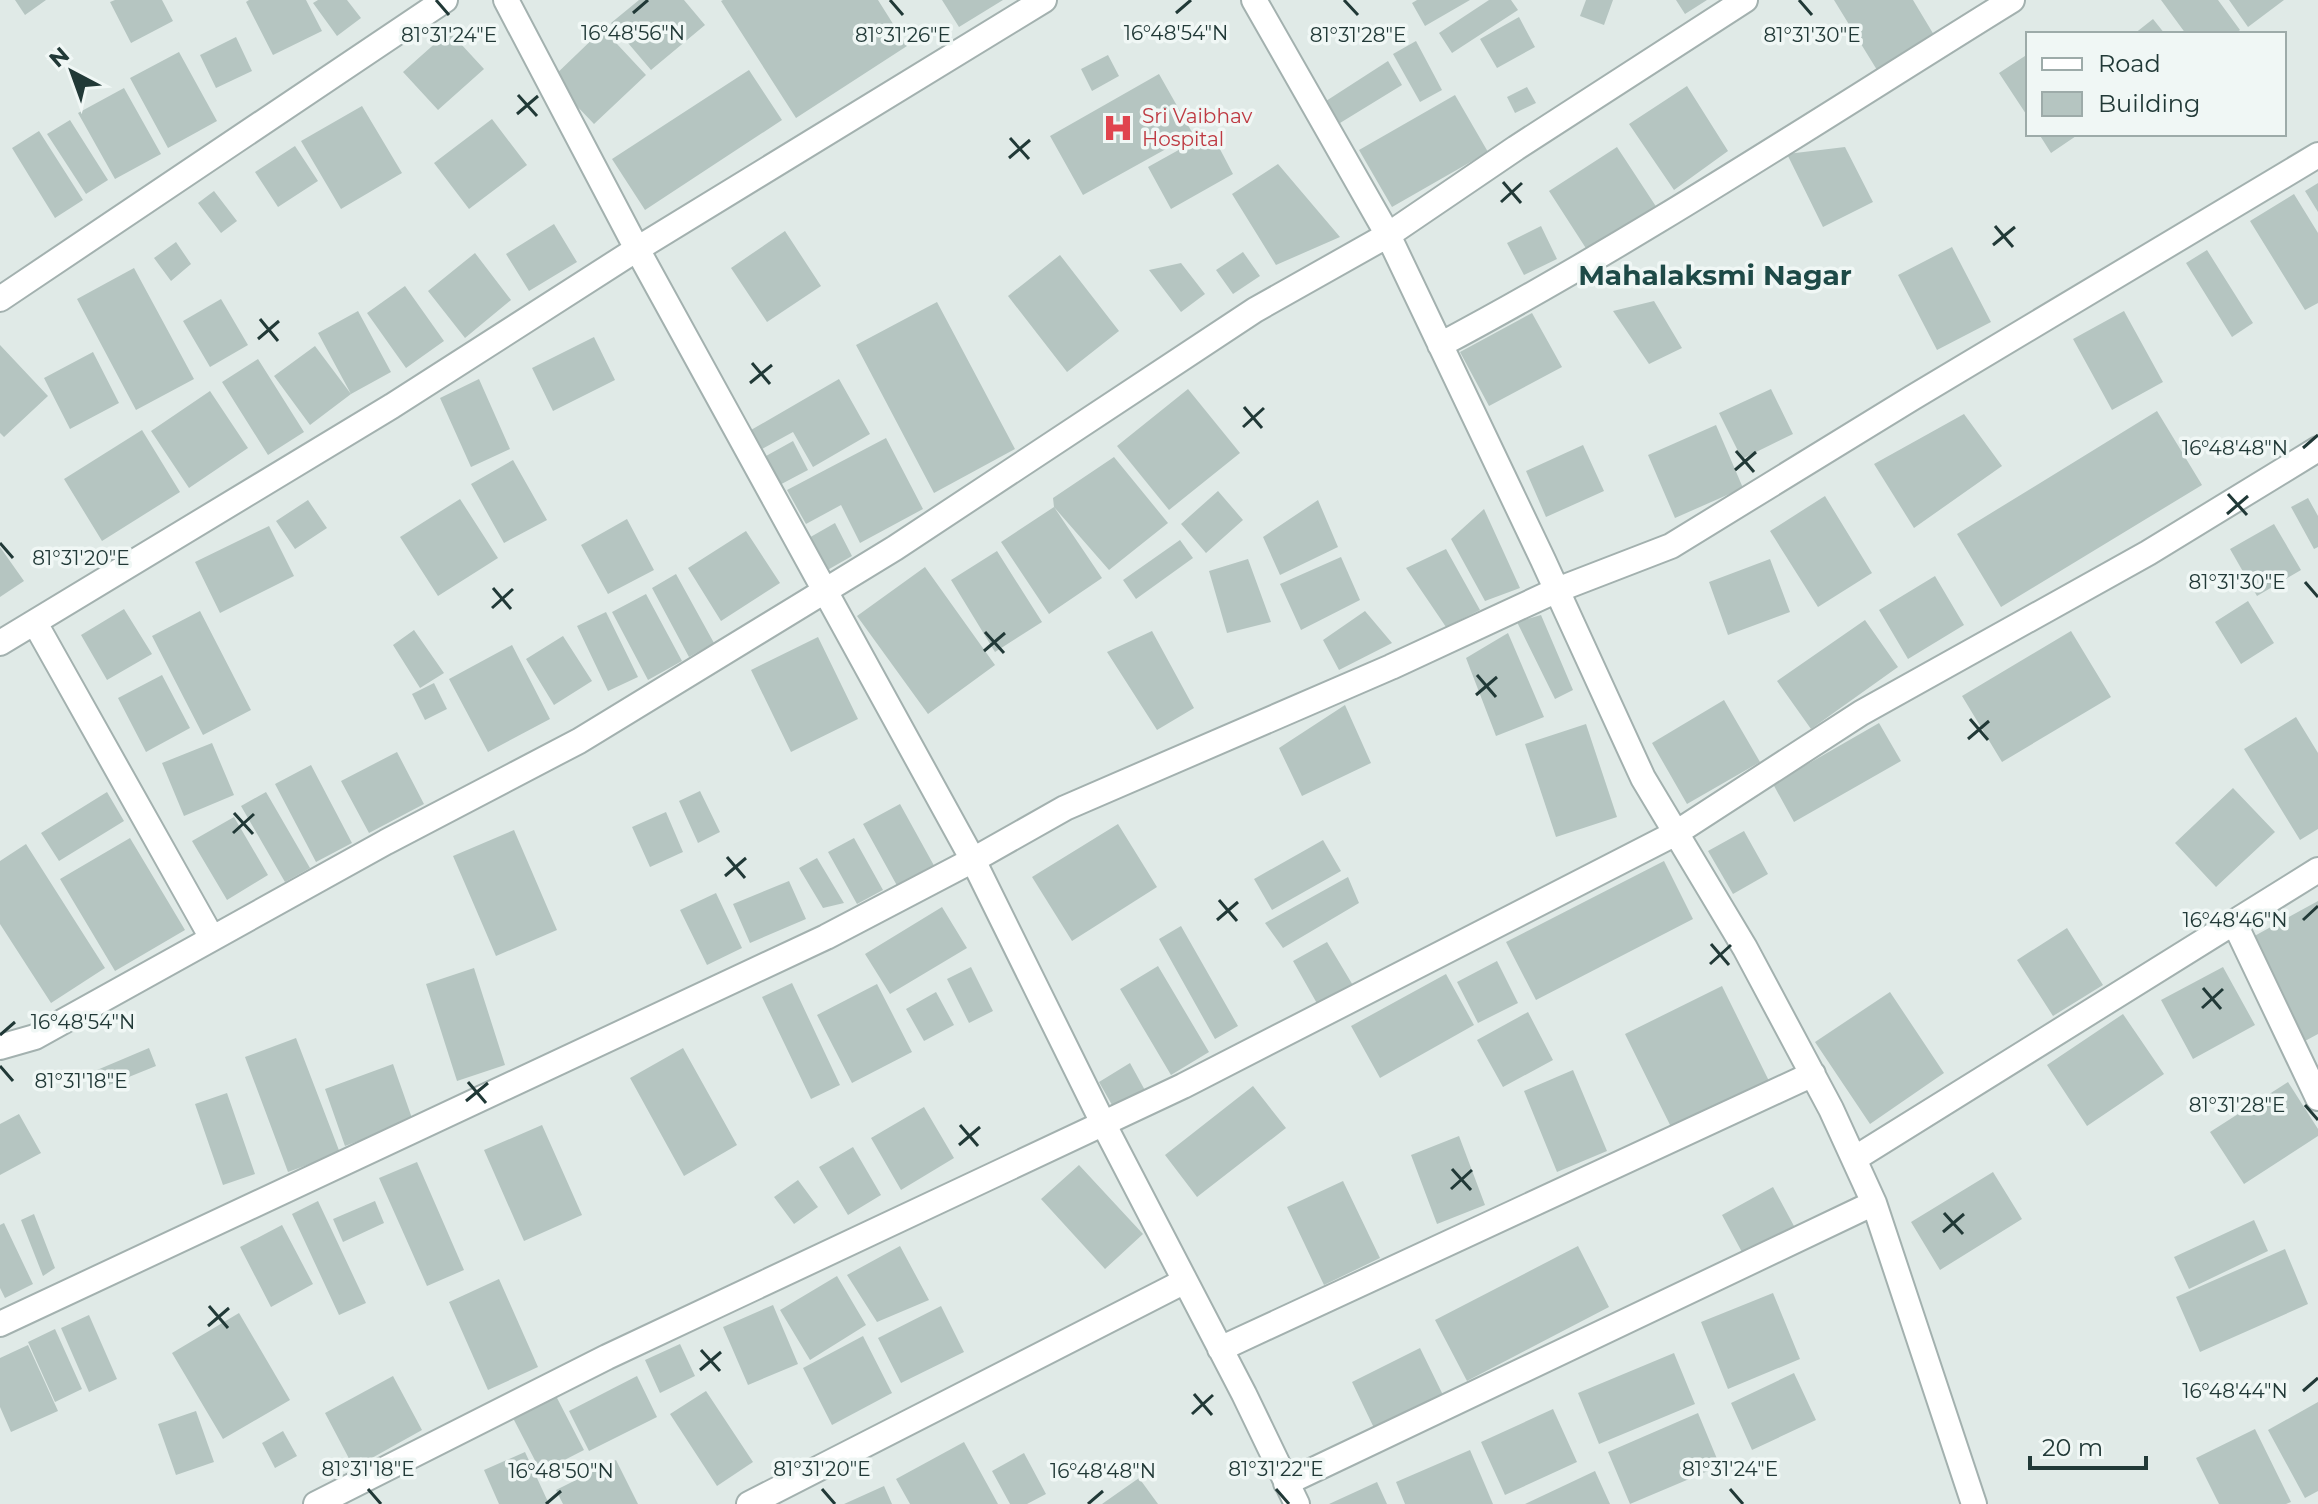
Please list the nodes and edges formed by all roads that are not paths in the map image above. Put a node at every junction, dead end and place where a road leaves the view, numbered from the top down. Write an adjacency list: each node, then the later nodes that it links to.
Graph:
1 (445, 0): 10 (street)
2 (506, 0): 9 (street)
3 (1044, 0): 9 (street)
4 (1254, 0): 8 (street)
5 (1745, 0): 8 (street)
6 (2012, 0): 11 (street)
7 (2318, 155): 13 (street)
8 (1388, 235): 11 (street); 14 (street)
9 (637, 249): 14 (street); 15 (street)
10 (0, 299)
11 (1440, 345): 13 (street)
12 (2318, 449): 17 (street)
13 (1557, 590): 17 (street); 18 (street)
14 (824, 591): 18 (street); 21 (street)
15 (35, 623): 16 (street); 21 (street)
16 (0, 643)
17 (1676, 833): 23 (street); 25 (street)
18 (973, 860): 25 (street); 29 (street)
19 (2318, 870): 20 (street)
20 (2234, 922): 24 (street); 26 (street)
21 (212, 938): 22 (street)
22 (0, 1047)
23 (1813, 1074): 26 (street); 30 (street)
24 (2318, 1098)
25 (1103, 1123): 28 (street); 32 (street)
26 (1854, 1159): 27 (street)
27 (1874, 1203): 31 (street); 34 (street)
28 (1185, 1281): 30 (street); 33 (street)
29 (0, 1324)
30 (1220, 1349): 31 (street)
31 (1291, 1494)
32 (316, 1504)
33 (749, 1504)
34 (1974, 1504)

